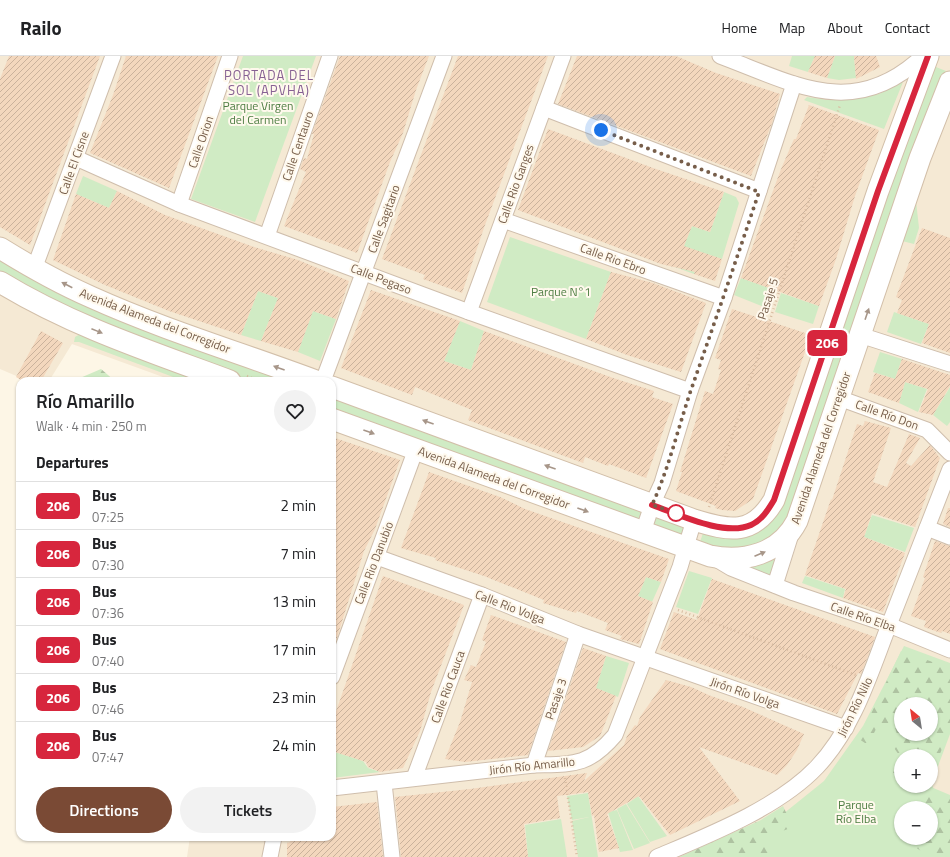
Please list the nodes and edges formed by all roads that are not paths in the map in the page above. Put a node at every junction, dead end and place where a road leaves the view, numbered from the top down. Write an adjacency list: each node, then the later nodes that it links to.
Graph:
1 (113, 56): 12 (street, Calle El Cisne)
2 (230, 56): 14 (street, Calle Orion)
3 (330, 56): 16 (street, Calle Centauro)
4 (444, 56): 19 (street, Calle Sagitario)
5 (563, 56): 11 (street, Calle Rio Ganges)
6 (720, 56): 10 (street)
7 (923, 56): 10 (street)
8 (928, 56): 36 (main road)
9 (950, 82): 23 (main road, Avenida Alameda del Corregidor, one-way to 9)
10 (794, 84): 13 (street)
11 (544, 108): 13 (street); 15 (street, Calle Rio Ganges)
12 (76, 158): 14 (street, Calle Pegaso); 18 (street, Calle El Cisne)
13 (759, 192): 21 (street)
14 (179, 204): 16 (street, Calle Pegaso)
15 (503, 220): 21 (street, Calle Rio Ebro); 22 (street, Calle Rio Ganges)
16 (267, 236): 19 (street, Calle Pegaso)
17 (0, 248): 18 (main road, Avenida Alameda del Corregidor)
18 (34, 269): 26 (main road, Avenida Alameda del Corregidor, one-way to 18)
19 (364, 273): 22 (street, Calle Pegaso); 27 (street, Calle Sagitario)
20 (0, 282): 25 (main road, one-way to 25)
21 (724, 298): 29 (street)
22 (469, 312): 29 (street, Calle Pegaso)
23 (860, 335): 24 (street); 30 (main road, Avenida Alameda del Corregidor)
24 (950, 364)
25 (219, 377)
26 (305, 377)
27 (325, 377)
28 (336, 388): 35 (main road, one-way to 28)
29 (690, 391): 35 (street)
30 (839, 398): 33 (street, Calle Río Don); 38 (main road, Avenida Alameda del Corregidor)
31 (336, 419): 32 (main road, Avenida Alameda del Corregidor, one-way to 32)
32 (416, 449): 39 (main road, Avenida Alameda del Corregidor, one-way to 39); 43 (street, Calle Rio Danubio)
33 (950, 452)
34 (950, 469): 37 (street, Jirón Río Nilo)
35 (652, 505): 36 (main road); 39 (street)
36 (701, 515): 41 (street, Jirón Río Amarillo)
37 (927, 528): 40 (street); 46 (street, Jirón Río Nilo)
38 (792, 530): 42 (main road, Avenida Alameda del Corregidor, one-way to 38); 44 (street)
39 (643, 532): 41 (main road, Avenida Alameda del Corregidor)
40 (950, 537)
41 (686, 548): 42 (main road, Avenida Alameda del Corregidor); 50 (street, Jirón Río Amarillo)
42 (710, 556): 44 (street, Calle Río Elba)
43 (377, 558): 45 (street, Calle Rio Volga); 49 (street, Calle Rio Danubio)
44 (775, 585): 46 (street, Calle Río Elba)
45 (482, 595): 47 (street, Calle Rio Volga); 53 (street, Calle Rio Cauca)
46 (889, 625): 48 (street, Calle Río Elba); 51 (street, Jirón Río Nilo)
47 (578, 634): 50 (street, Calle Rio Volga); 52 (street, Pasaje 3)
48 (950, 650)
49 (336, 653)
50 (644, 657): 51 (street, Jirón Río Volga); 52 (street, Jirón Río Amarillo)
51 (846, 728): 59 (street, Jirón Río Nilo)
52 (534, 765): 53 (street, Jirón Río Amarillo)
53 (414, 778): 54 (street, Jirón Río Amarillo)
54 (384, 783): 55 (street, Jirón Río Amarillo); 58 (street)
55 (336, 788)
56 (273, 841): 57 (street)
57 (270, 857)
58 (392, 857)
59 (657, 857)

